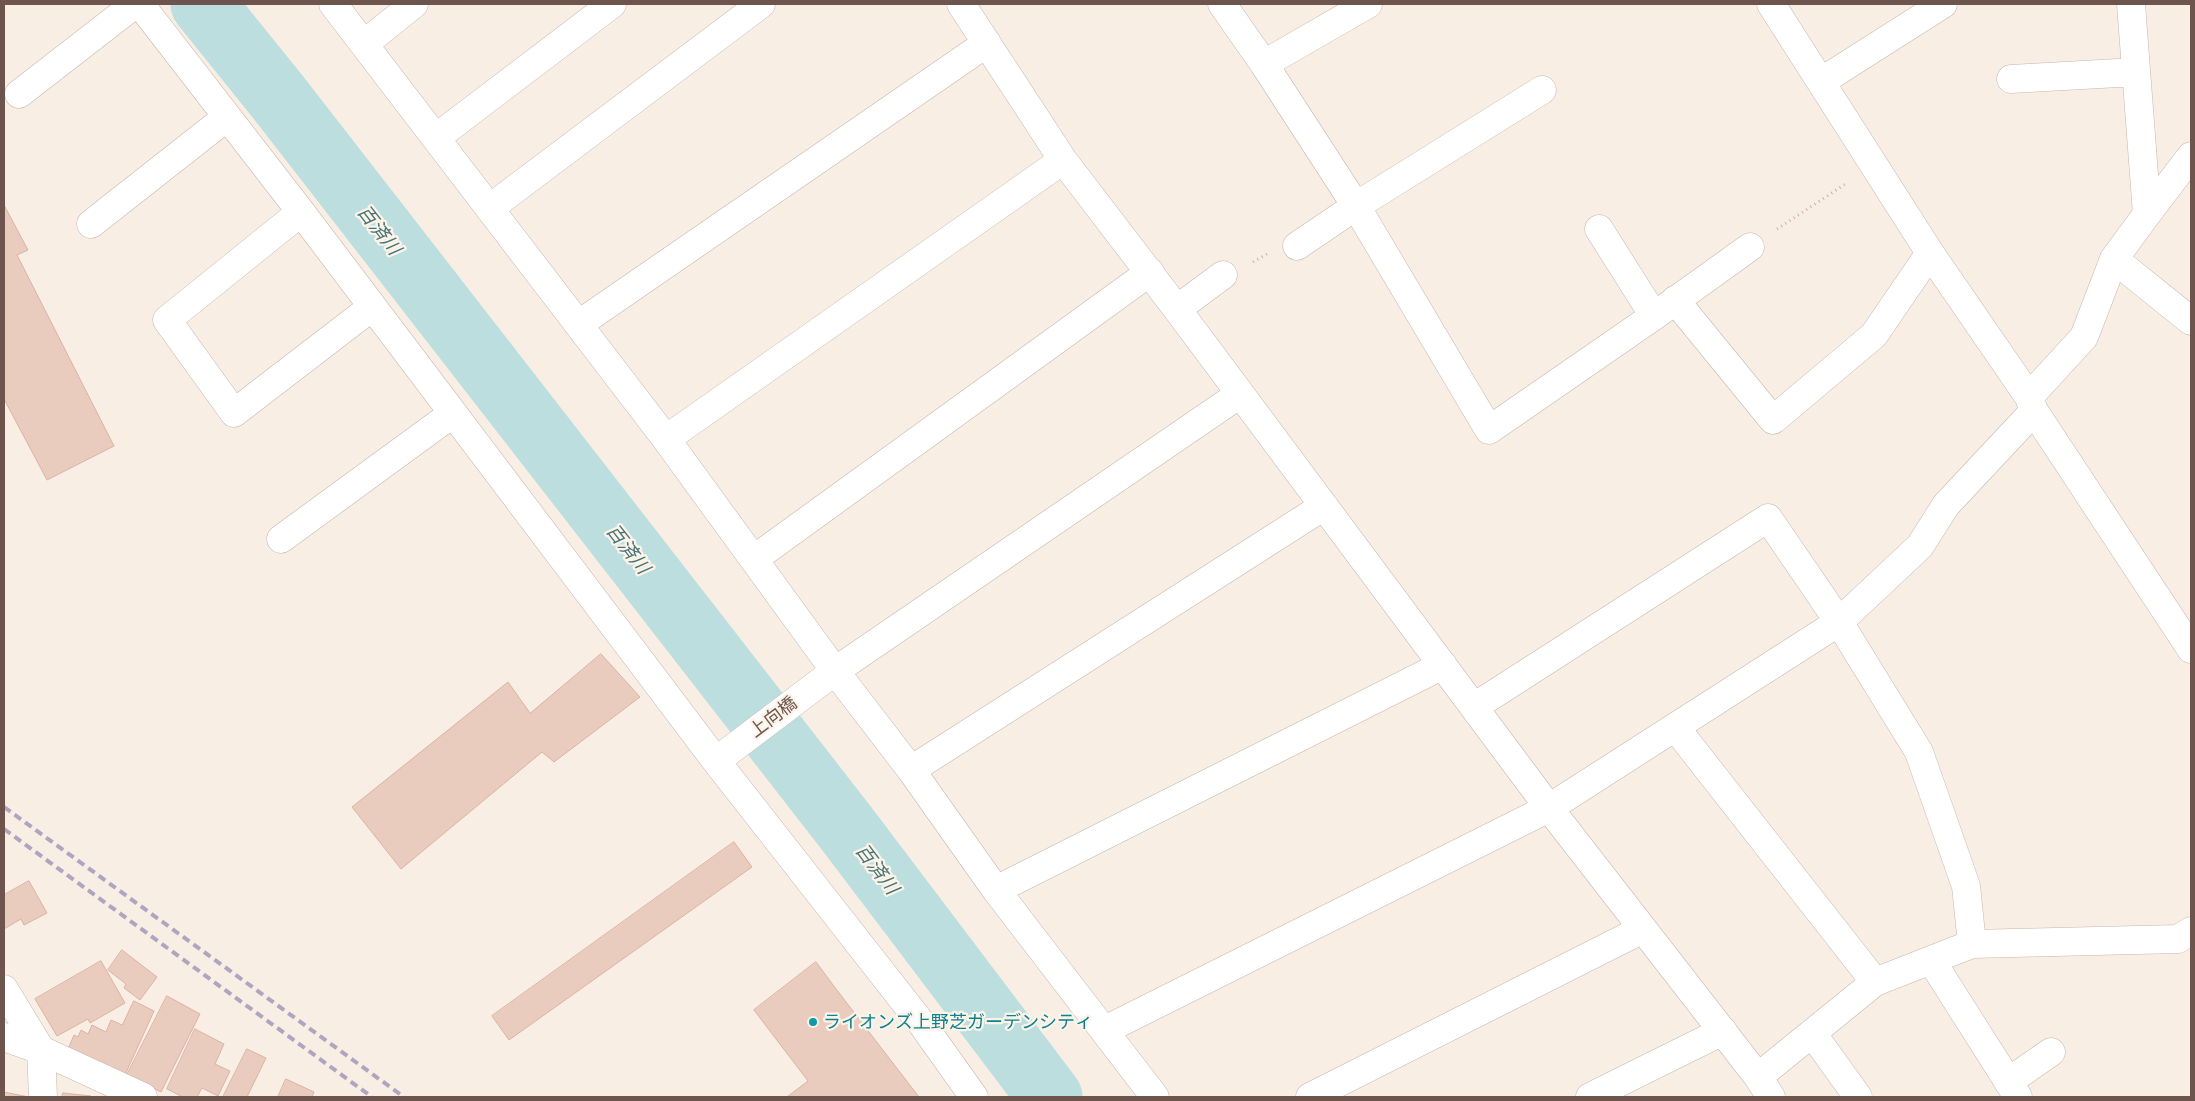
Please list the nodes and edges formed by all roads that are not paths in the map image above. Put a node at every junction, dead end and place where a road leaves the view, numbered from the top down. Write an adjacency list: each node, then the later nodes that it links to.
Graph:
1 (135, 4): 20 (street)
2 (140, 4): 21 (street)
3 (333, 4): 14 (street)
4 (414, 4): 14 (street)
5 (612, 4): 22 (street)
6 (760, 4): 26 (street)
7 (961, 4): 13 (street)
8 (1222, 4): 15 (street)
9 (1368, 4): 15 (street)
10 (1771, 4): 18 (street)
11 (1943, 4): 18 (street)
12 (2131, 4): 16 (street)
13 (987, 43): 24 (street); 41 (street)
14 (364, 44): 22 (street)
15 (1264, 64): 25 (street)
16 (2136, 72): 17 (street); 28 (street)
17 (2011, 79)
18 (1822, 81): 33 (street)
19 (1542, 90): 25 (street)
20 (19, 94)
21 (227, 117): 27 (street); 29 (street)
22 (436, 137): 26 (street)
23 (2191, 156): 28 (street)
24 (1063, 160): 35 (street); 45 (street)
25 (1356, 206): 31 (street); 38 (street)
26 (490, 208): 41 (street)
27 (301, 212): 37 (street); 37 (street)
28 (2147, 214): 34 (street)
29 (91, 224)
30 (1599, 229): 38 (street)
31 (1297, 246)
32 (1750, 247): 38 (street)
33 (1930, 253): 38 (street); 43 (street)
34 (2114, 260): 40 (street); 43 (street)
35 (1150, 272): 39 (street); 48 (street)
36 (1223, 275): 39 (street)
37 (372, 307): 44 (street)
38 (1665, 308)
39 (1177, 309): 42 (street)
40 (2191, 321)
41 (579, 324): 45 (street)
42 (1240, 394): 46 (street); 52 (street, 上向橋)
43 (2032, 404): 49 (street); 50 (street)
44 (452, 414): 47 (street); 55 (street)
45 (666, 439): 48 (street)
46 (1324, 506): 51 (street); 56 (street)
47 (281, 539)
48 (754, 559): 52 (street)
49 (1839, 622): 53 (street); 54 (street); 61 (street)
50 (2191, 647)
51 (1443, 665): 53 (street); 58 (street)
52 (827, 677): 55 (street, 上向橋); 56 (street)
53 (1474, 707): 57 (street)
54 (1675, 727): 57 (street); 63 (street)
55 (722, 756): 75 (street)
56 (911, 770): 58 (street)
57 (1550, 808): 59 (street); 65 (street)
58 (996, 890): 65 (street)
59 (1643, 929): 66 (street); 77 (street)
60 (2191, 931): 61 (street)
61 (1972, 944): 62 (street)
62 (1931, 960): 63 (street); 72 (street)
63 (1875, 982): 67 (street)
64 (4, 989): 69 (street)
65 (1105, 1030): 76 (street)
66 (1723, 1031): 71 (street); 78 (street)
67 (1812, 1033): 71 (street); 79 (street)
68 (4, 1037): 69 (street)
69 (41, 1050): 73 (street); 74 (street)
70 (2051, 1052): 72 (street)
71 (1765, 1087)
72 (2013, 1090)
73 (43, 1097)
74 (143, 1097)
75 (974, 1097)
76 (1156, 1097)
77 (1310, 1097)
78 (1590, 1097)
79 (1858, 1097)

